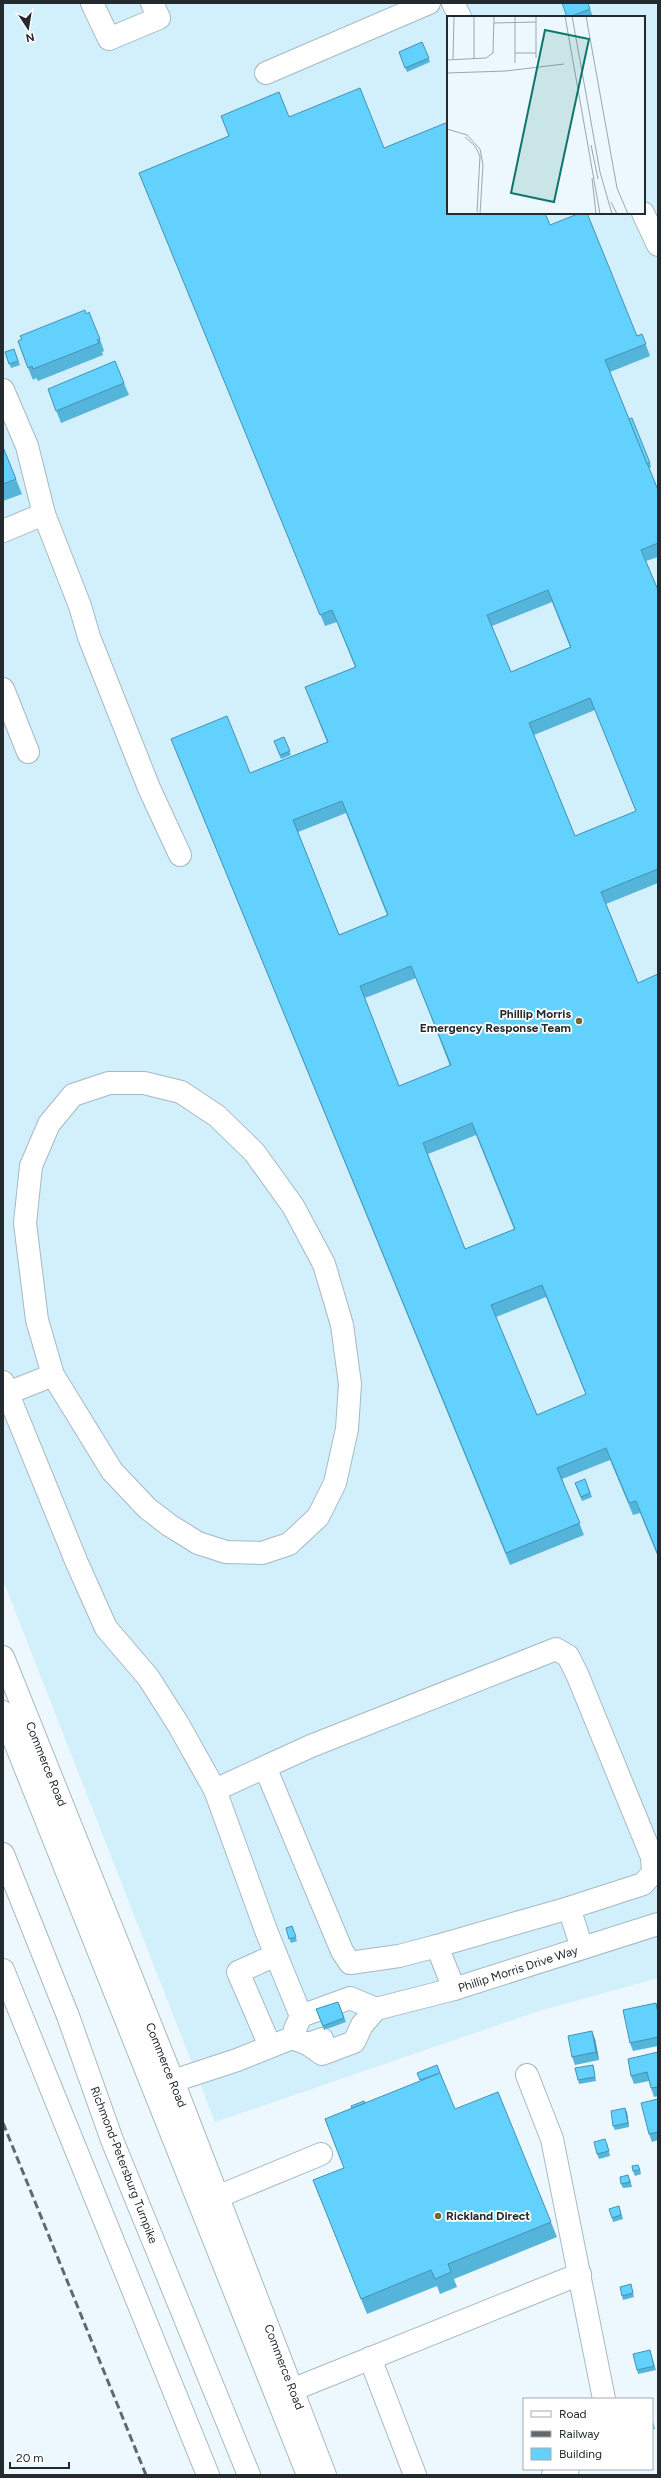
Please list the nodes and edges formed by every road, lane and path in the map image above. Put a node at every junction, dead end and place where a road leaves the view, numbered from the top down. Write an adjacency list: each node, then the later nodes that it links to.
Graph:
1 (92, 3): 2 (main road)
2 (152, 3)
3 (429, 3): 6 (main road)
4 (453, 3): 5 (main road)
5 (460, 16)
6 (266, 73)
7 (643, 214): 8 (main road)
8 (658, 245)
9 (3, 390): 10 (main road)
10 (44, 514): 11 (main road); 14 (main road)
11 (3, 531)
12 (3, 689): 13 (main road)
13 (28, 752)
14 (180, 855)
15 (53, 1375): 15 (main road); 16 (main road)
16 (6, 1397): 20 (main road)
17 (3, 1657): 34 (main road, Commerce Road)
18 (3, 1712): 34 (main road, Commerce Road)
19 (265, 1767): 20 (main road); 22 (main road); 24 (main road)
20 (215, 1790): 26 (main road)
21 (3, 1854): 43 (main road, Richmond-Petersburg Turnpike)
22 (569, 1908): 24 (main road); 25 (main road)
23 (658, 1924): 25 (main road, Phillip Morris Drive Way)
24 (437, 1946): 28 (main road)
25 (582, 1948): 28 (main road, Phillip Morris Drive Way)
26 (276, 1955): 30 (main road); 32 (main road)
27 (3, 1970): 42 (main road)
28 (454, 1989): 29 (main road, Phillip Morris Drive Way)
29 (376, 2009): 30 (main road); 31 (main road)
30 (301, 2016): 31 (main road)
31 (300, 2041): 32 (main road)
32 (270, 2046): 34 (main road)
33 (527, 2075): 37 (main road)
34 (164, 2084): 36 (main road, Commerce Road)
35 (321, 2154): 36 (main road)
36 (208, 2200): 39 (main road, Commerce Road)
37 (580, 2274): 38 (main road); 40 (main road)
38 (370, 2358): 39 (main road); 46 (main road)
39 (285, 2393): 44 (main road, Commerce Road); 45 (main road, Commerce Road)
40 (604, 2398)
41 (566, 2470): 47 (main road)
42 (208, 2475)
43 (249, 2475)
44 (308, 2475)
45 (325, 2475)
46 (415, 2475)
47 (553, 2475)

